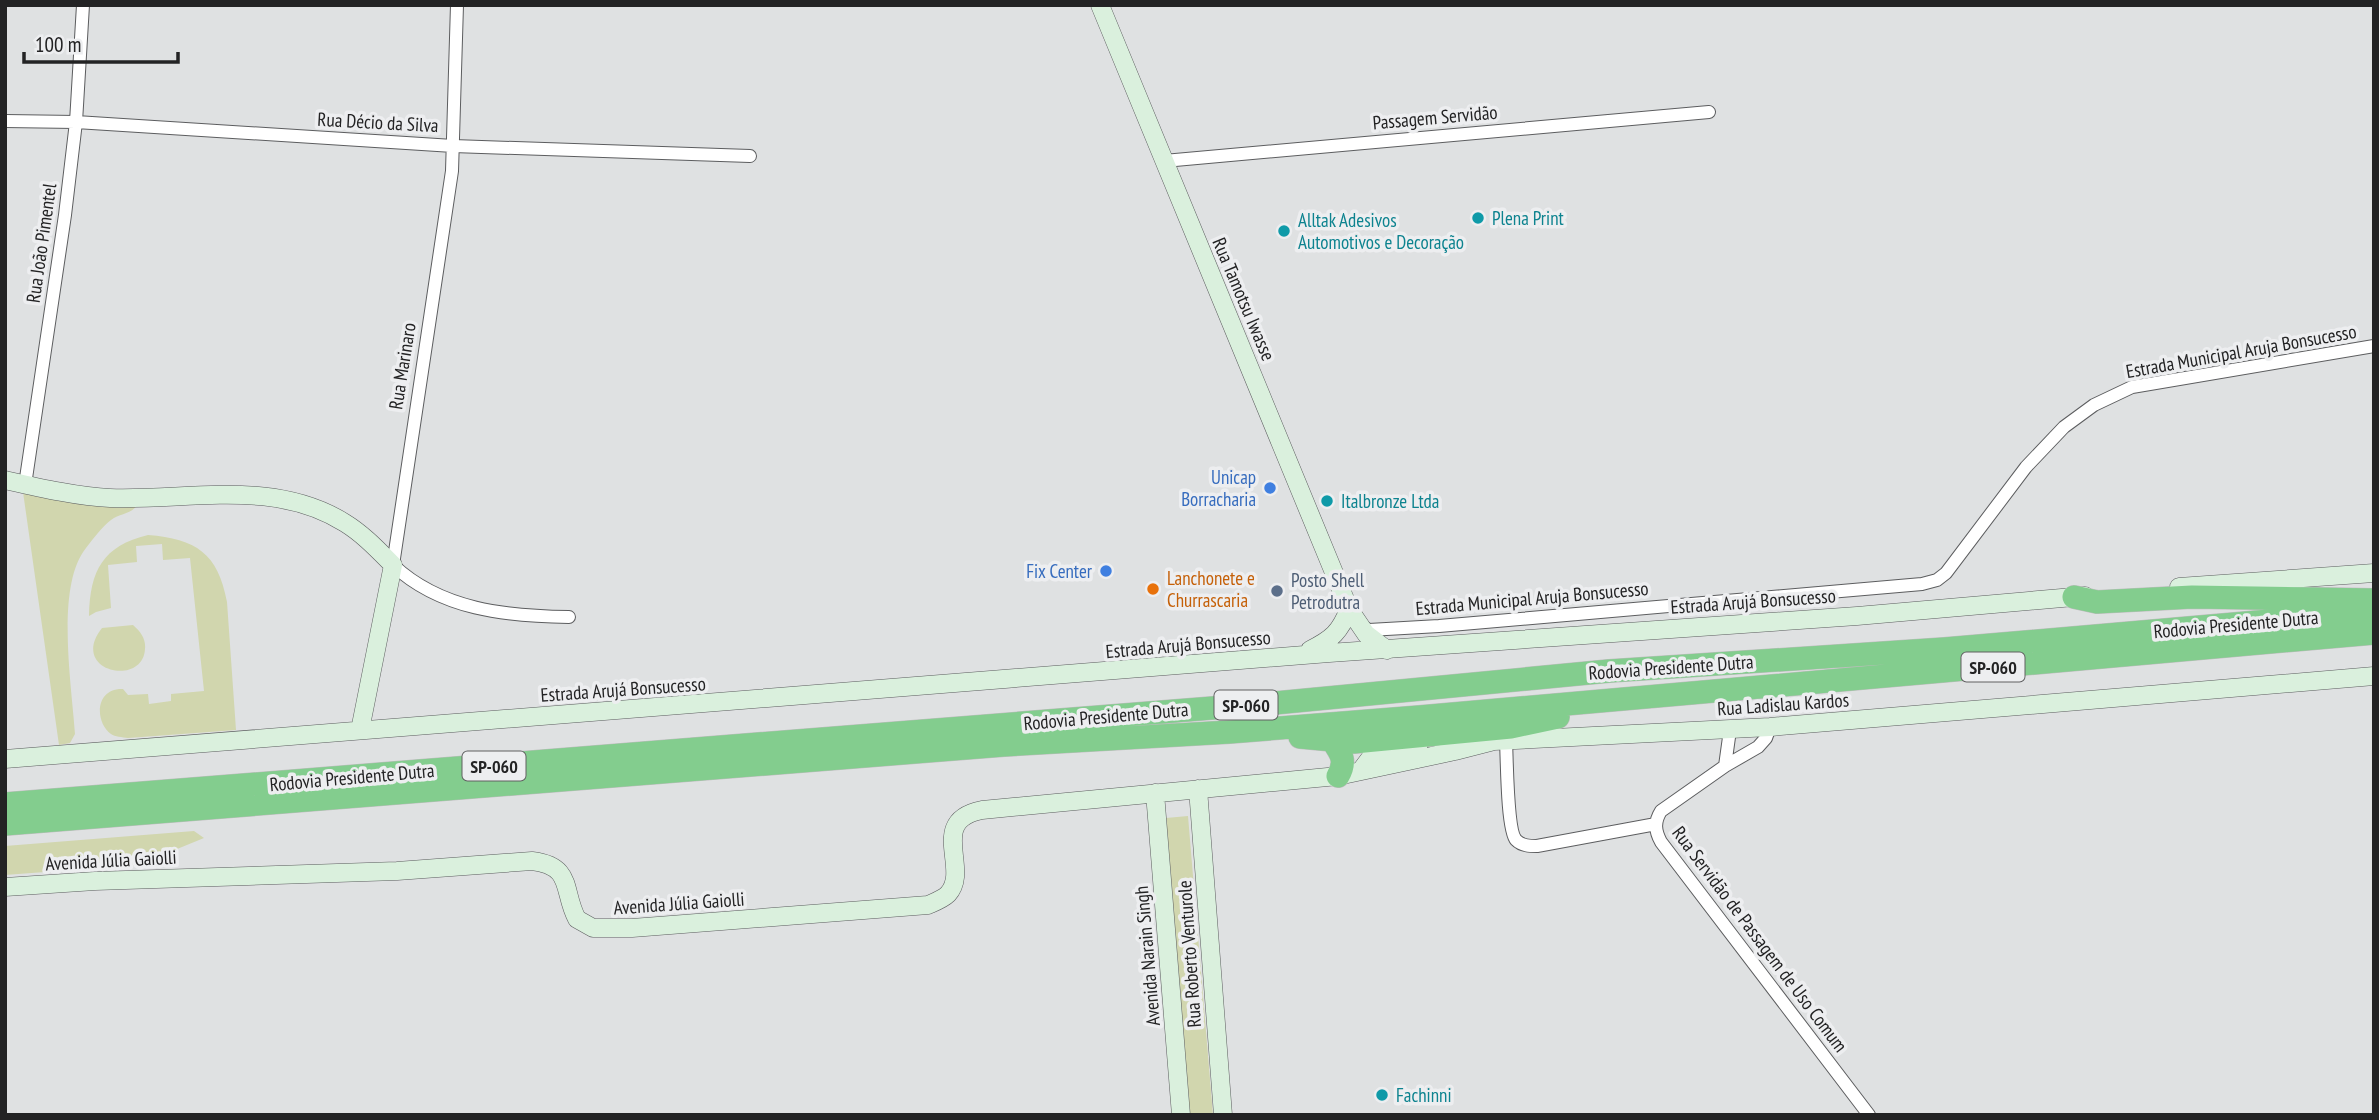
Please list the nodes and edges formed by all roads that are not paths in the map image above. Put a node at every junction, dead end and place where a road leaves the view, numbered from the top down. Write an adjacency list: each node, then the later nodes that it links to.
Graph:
1 (83, 5): 6 (street, Rua João Pimentel)
2 (457, 5): 7 (street, Rua Marinaro)
3 (1100, 5): 9 (street, Rua Tamotsu Iwasse)
4 (1709, 112): 9 (street, Passagem Servidão)
5 (5, 121): 6 (street, Rua Décio da Silva)
6 (76, 122): 7 (street, Rua Décio da Silva); 12 (street, Rua João Pimentel)
7 (453, 146): 8 (street, Rua Décio da Silva); 13 (street, Rua Marinaro)
8 (750, 156)
9 (1164, 161): 17 (street, Rua Tamotsu Iwasse)
10 (2374, 346): 20 (street, Estrada Municipal Aruja Bonsucesso)
11 (5, 480): 12 (street)
12 (25, 485): 13 (street)
13 (393, 565): 19 (street); 28 (street, Rua Marinaro)
14 (2374, 573): 15 (street, Estrada Arujá Bonsucesso)
15 (2074, 597): 16 (highway); 22 (street, Estrada Arujá Bonsucesso)
16 (2374, 600)
17 (1349, 609): 20 (street, Rua Tamotsu Iwasse); 23 (street)
18 (2374, 612): 38 (highway, Rodovia Presidente Dutra / SP-060)
19 (569, 617)
20 (1360, 626): 22 (street, Rua Tamotsu Iwasse)
21 (2368, 634): 25 (highway, Rodovia Presidente Dutra / SP-060)
22 (1387, 650): 23 (street, Estrada Arujá Bonsucesso)
23 (1304, 655): 28 (street, Estrada Arujá Bonsucesso)
24 (2374, 677): 27 (street, Rua Ladislau Kardos)
25 (1629, 700): 26 (highway); 30 (highway, Rodovia Presidente Dutra / SP-060)
26 (1537, 722): 31 (highway); 32 (highway)
27 (1770, 727): 29 (street, Rua Ladislau Kardos); 34 (street, Rua Servidão de Passagem de Uso Comum)
28 (360, 730): 33 (street, Estrada Arujá Bonsucesso)
29 (1730, 730): 32 (street, Rua Ladislau Kardos); 34 (street)
30 (1230, 732): 31 (highway); 39 (highway, Rodovia Presidente Dutra / SP-060)
31 (1332, 740): 35 (highway)
32 (1500, 741): 35 (street, Rua Ladislau Kardos); 40 (street)
33 (5, 759)
34 (1725, 766): 40 (street, Rua Servidão de Passagem de Uso Comum)
35 (1338, 776): 36 (street)
36 (1198, 789): 37 (street, Avenida Júlia Gaiolli); 43 (street, Rua Roberto Venturole)
37 (1155, 793): 41 (street, Avenida Júlia Gaiolli); 42 (street, Avenida Narain Singh)
38 (5, 804)
39 (5, 824)
40 (1656, 824): 44 (street, Rua Servidão de Passagem de Uso Comum)
41 (5, 887)
42 (1181, 1115)
43 (1223, 1115)
44 (1869, 1115)

